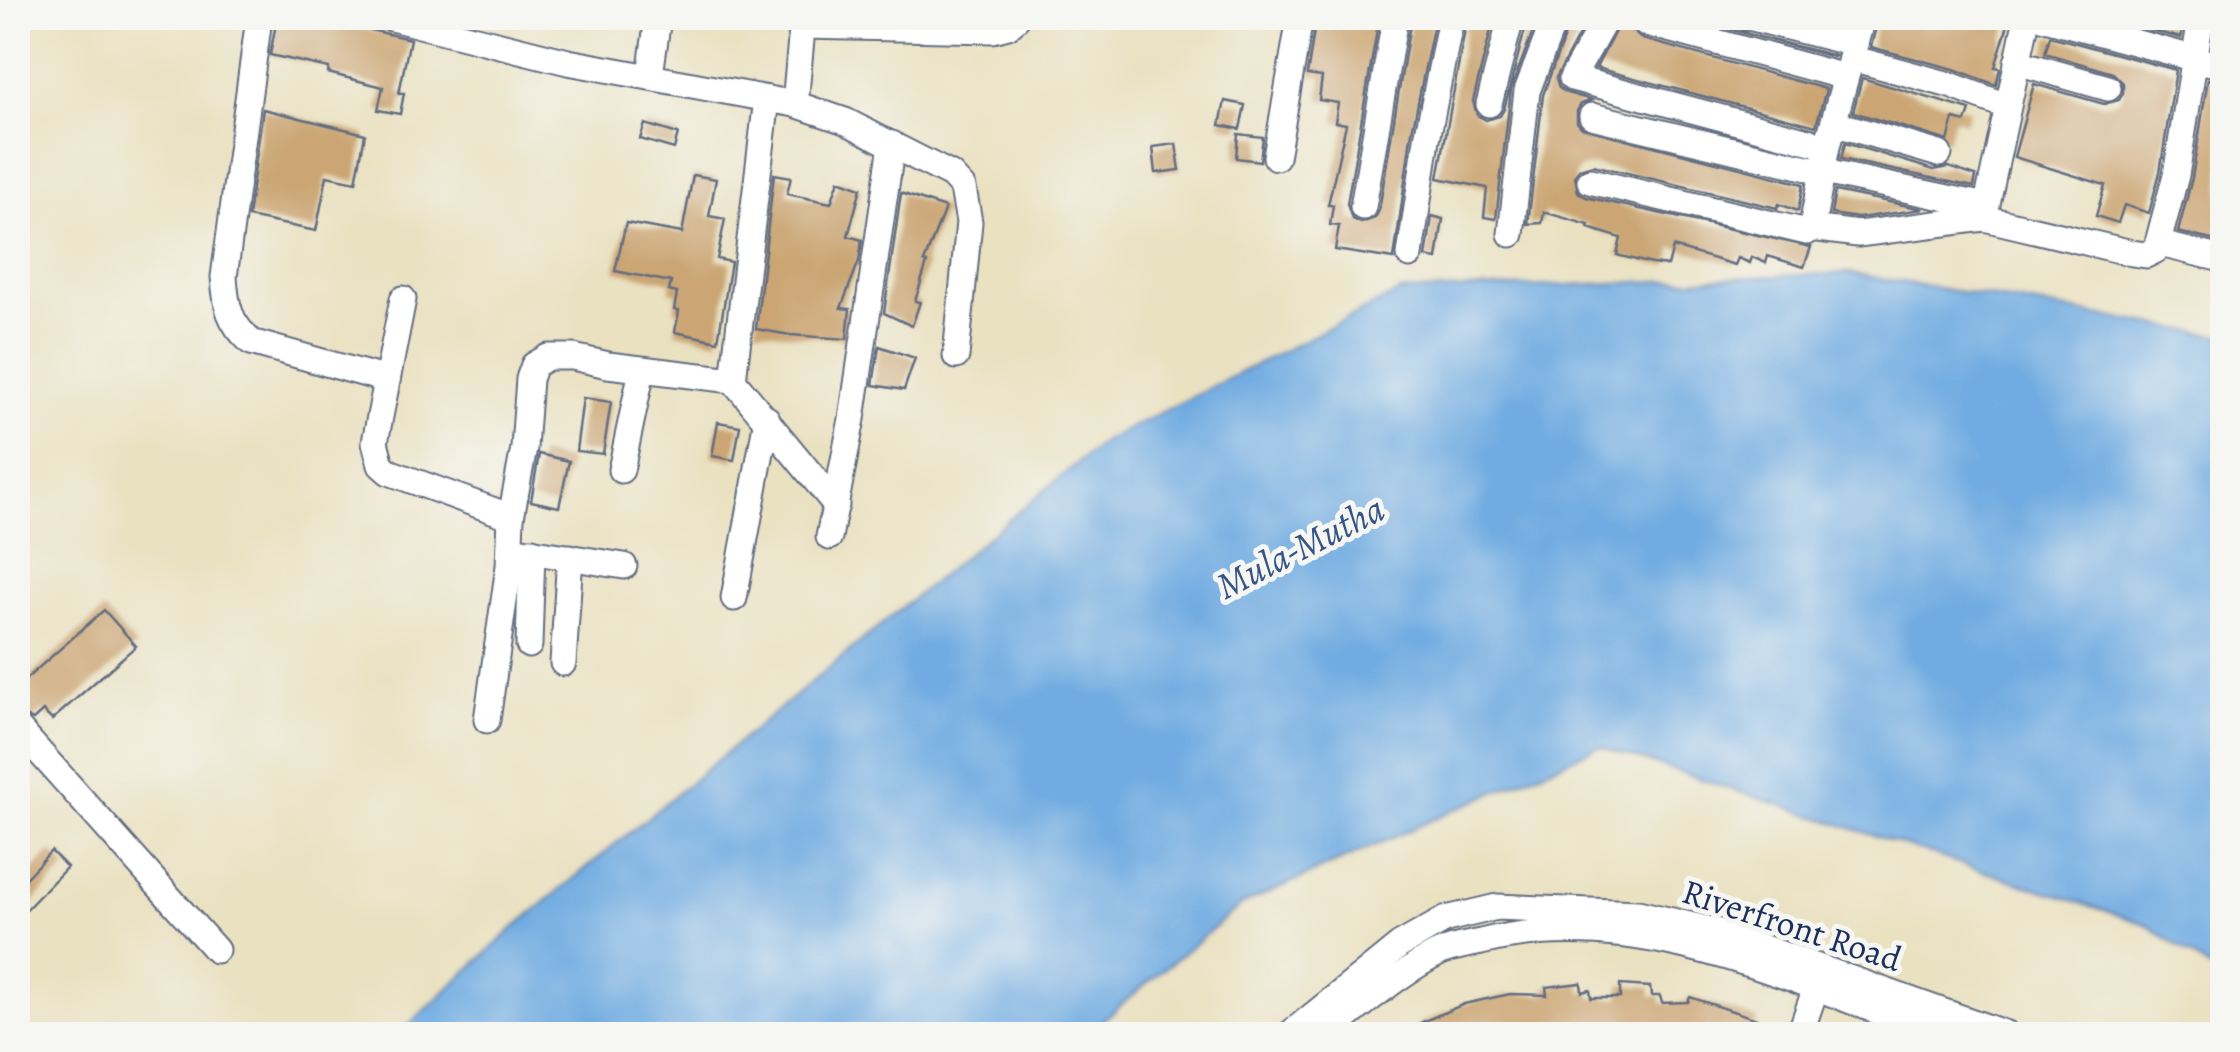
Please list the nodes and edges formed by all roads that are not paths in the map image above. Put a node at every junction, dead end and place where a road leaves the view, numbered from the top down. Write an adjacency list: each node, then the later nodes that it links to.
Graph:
1 (259, 18): 49 (street)
2 (392, 18): 25 (street)
3 (658, 18): 25 (street)
4 (1017, 18): 16 (street)
5 (1300, 18): 37 (street)
6 (1396, 18): 39 (street)
7 (1451, 18): 44 (street)
8 (1510, 18): 29 (street)
9 (1554, 18): 42 (street)
10 (1606, 18): 23 (street)
11 (1752, 18): 20 (street)
12 (1862, 18): 20 (street)
13 (2027, 18): 22 (street)
14 (2046, 18): 21 (street)
15 (2203, 18): 17 (street); 21 (street)
16 (802, 22): 28 (street)
17 (2222, 22)
18 (1646, 23): 20 (street)
19 (1554, 53): 23 (street)
20 (1850, 60): 30 (street); 35 (street)
21 (2196, 60): 24 (street); 43 (street)
22 (2016, 62): 26 (street); 30 (street)
23 (1580, 64): 31 (street)
24 (2222, 66)
25 (650, 76): 27 (street)
26 (2108, 88)
27 (768, 99): 28 (street); 50 (street)
28 (795, 104): 34 (street)
29 (1489, 104)
30 (2006, 106): 40 (street)
31 (1700, 111): 33 (street); 35 (street)
32 (1592, 116): 33 (street)
33 (1692, 138): 35 (street)
34 (892, 144): 47 (street); 53 (street)
35 (1828, 149): 36 (street); 40 (street); 41 (street)
36 (1939, 154)
37 (1276, 157)
38 (1590, 181): 41 (street)
39 (1363, 207)
40 (1985, 212): 41 (street); 43 (street)
41 (1811, 228)
42 (1511, 234)
43 (2160, 244): 45 (street)
44 (1410, 255)
45 (2222, 258)
46 (403, 298): 49 (street)
47 (956, 356)
48 (642, 370): 50 (street); 52 (street); 54 (street)
49 (387, 380): 54 (street)
50 (733, 380): 51 (street)
51 (767, 419): 53 (street); 59 (street)
52 (621, 470)
53 (836, 505): 55 (street)
54 (510, 518): 56 (street)
55 (829, 536)
56 (521, 550): 57 (street); 60 (street); 62 (street)
57 (570, 557): 58 (street); 61 (street)
58 (624, 566)
59 (734, 598)
60 (529, 645)
61 (562, 663)
62 (487, 720)
63 (18, 728): 64 (street)
64 (216, 950)
65 (1820, 978): 66 (street, Riverfront Road); 67 (street, Riverfront Road); 69 (street); 70 (street, Riverfront Road)
66 (1324, 1029): 68 (street, Riverfront Road)
67 (1991, 1032)
68 (1290, 1034)
69 (1800, 1034)
70 (1936, 1034)

